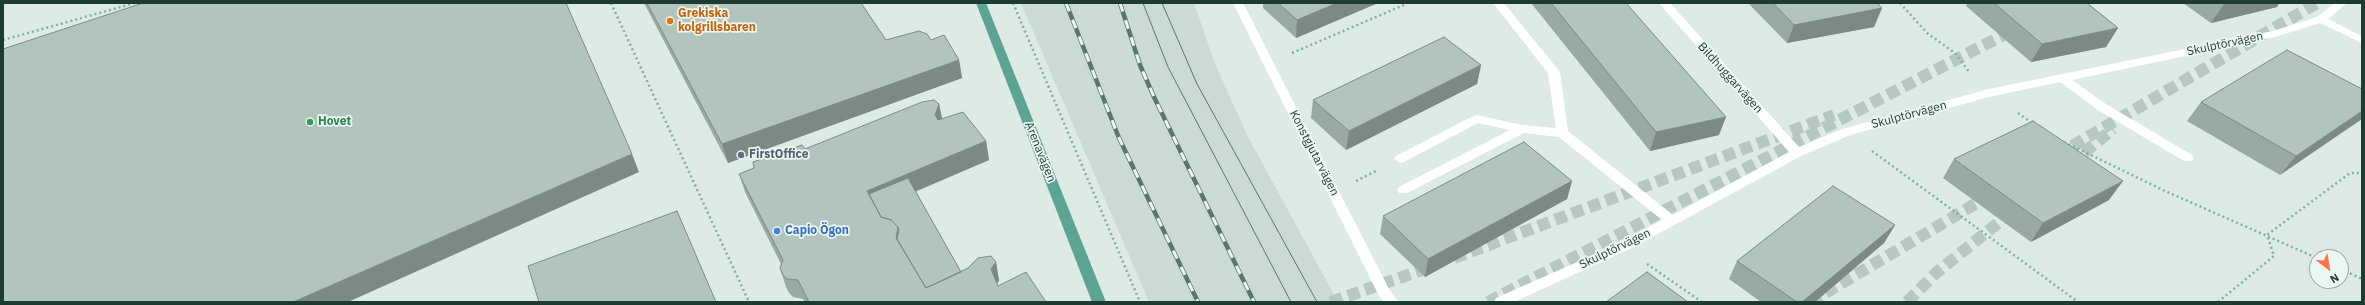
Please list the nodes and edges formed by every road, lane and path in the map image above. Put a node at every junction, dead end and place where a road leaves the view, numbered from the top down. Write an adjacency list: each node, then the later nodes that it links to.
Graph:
1 (136, 3): 12 (path)
2 (611, 3): 34 (path)
3 (981, 3): 35 (main road, Arenavägen)
4 (1013, 3): 36 (path)
5 (1238, 3): 37 (street, Konstgjutarvägen)
6 (1498, 3): 21 (street)
7 (1664, 3): 23 (street, Bildhuggarvägen)
8 (1900, 3): 15 (path)
9 (2342, 3): 11 (street, Skulptörvägen)
10 (1404, 5): 14 (path)
11 (2321, 19): 13 (street); 16 (street, Skulptörvägen)
12 (3, 40)
13 (2362, 40)
14 (1293, 52)
15 (1968, 71)
16 (2062, 78): 17 (street, Skulptörvägen); 24 (street)
17 (1989, 94): 18 (path); 20 (street, Skulptörvägen)
18 (2038, 126)
19 (1522, 129): 21 (street); 25 (street); 27 (street)
20 (1846, 132): 23 (street, Skulptörvägen); 40 (path)
21 (1562, 134): 28 (street)
22 (2063, 141): 29 (path)
23 (1797, 153): 28 (street, Skulptörvägen)
24 (2188, 158)
25 (1400, 159)
26 (2362, 173): 29 (path)
27 (1403, 190)
28 (1672, 221): 38 (street, Skulptörvägen)
29 (2267, 235): 30 (path); 41 (path)
30 (2309, 254)
31 (1654, 270): 39 (path)
32 (2349, 273): 33 (path)
33 (2362, 279)
34 (749, 302)
35 (1099, 302)
36 (1140, 302)
37 (1391, 302)
38 (1501, 302)
39 (1702, 302)
40 (2078, 302)
41 (2218, 302)

